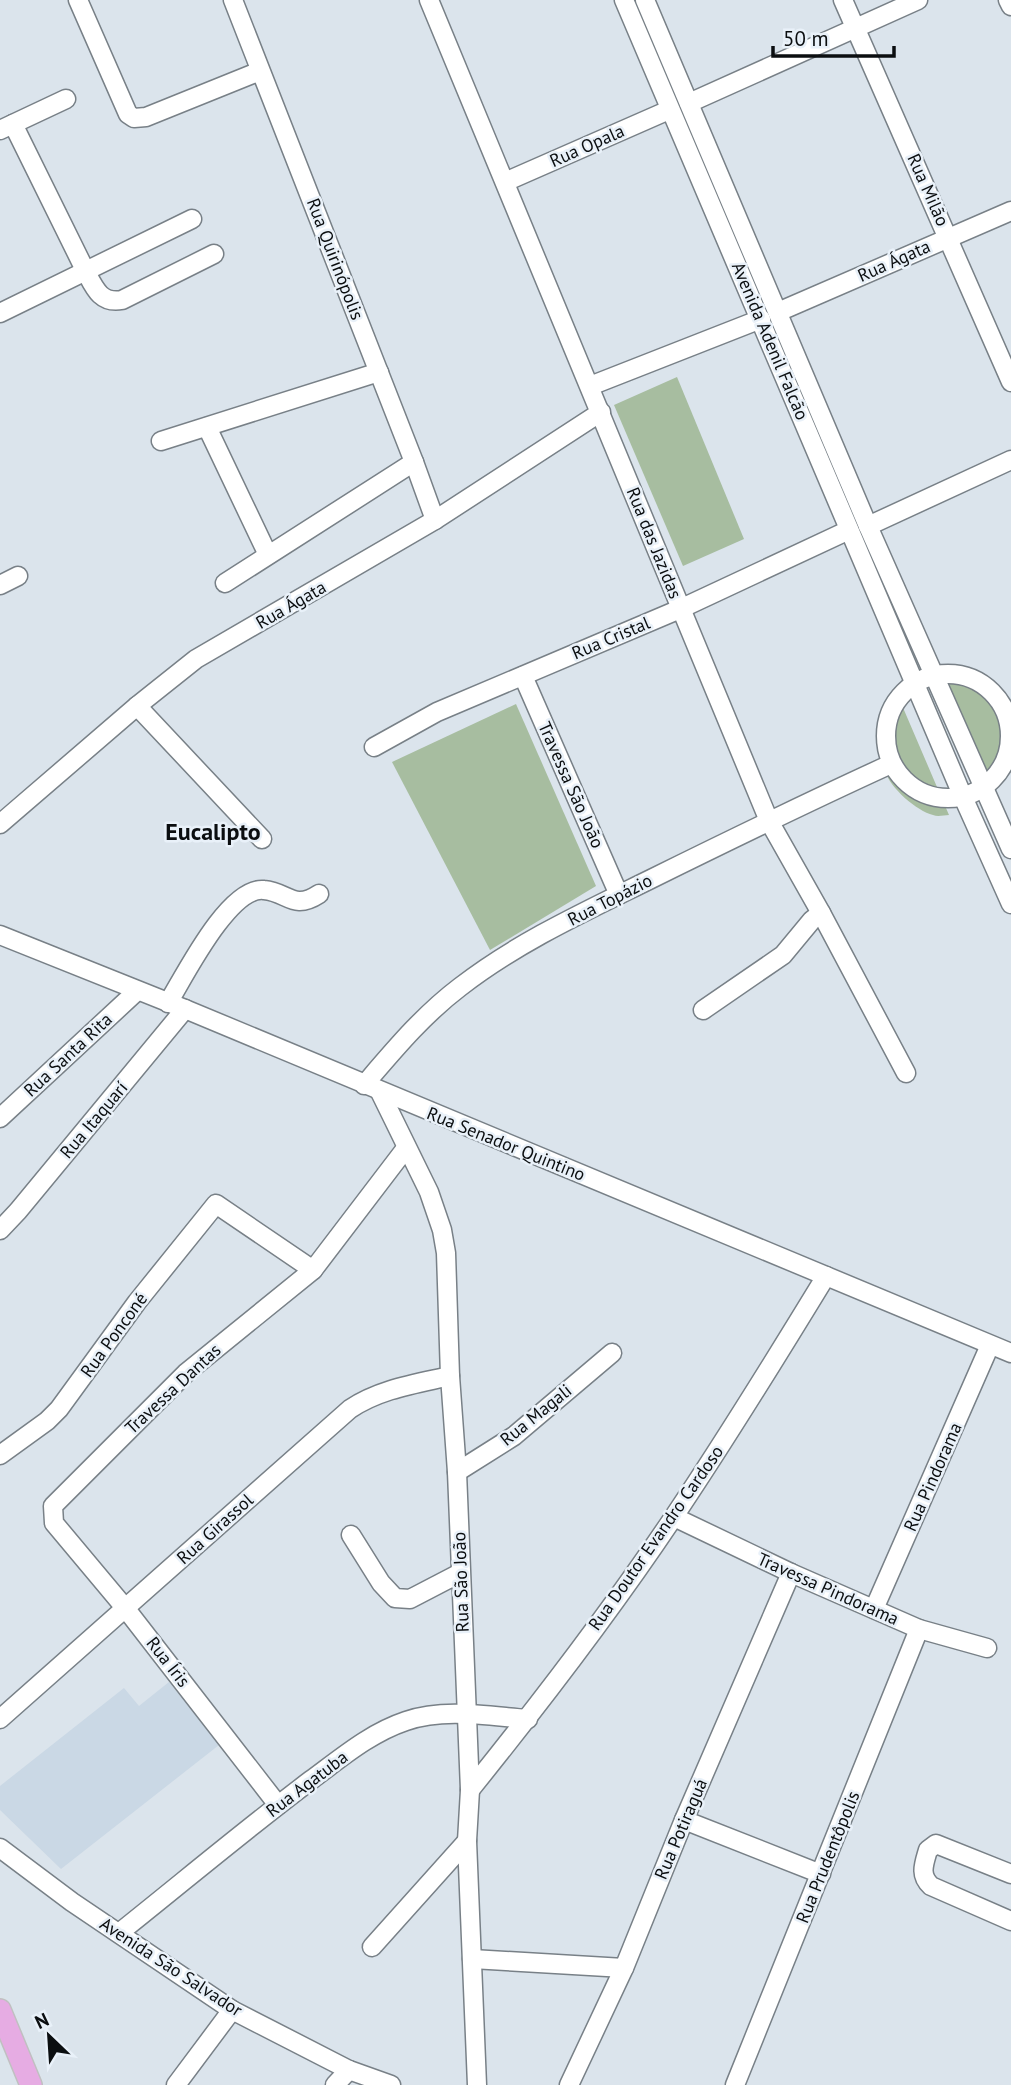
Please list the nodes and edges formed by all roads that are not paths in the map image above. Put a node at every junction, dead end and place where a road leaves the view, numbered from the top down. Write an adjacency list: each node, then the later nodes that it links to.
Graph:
1 (78, 0): 11 (street)
2 (233, 0): 11 (street, Rua Quirinópolis)
3 (429, 0): 16 (street, Rua das Jazidas)
4 (624, 0): 14 (street, Avenida Adenil Falcão)
5 (645, 0): 13 (street, Avenida Adenil Falcão)
6 (843, 0): 10 (street, Rua Milão)
7 (918, 0): 10 (street)
8 (1008, 0): 9 (street)
9 (1011, 6)
10 (855, 28): 13 (street); 19 (street, Rua Milão)
11 (260, 71): 27 (street, Rua Quirinópolis)
12 (66, 99): 15 (street)
13 (689, 103): 20 (street, Avenida Adenil Falcão)
14 (669, 110): 16 (street, Rua Opala); 21 (street, Avenida Adenil Falcão)
15 (7, 127): 23 (street)
16 (505, 182): 29 (street, Rua das Jazidas)
17 (1011, 211): 19 (street, Rua Ágata)
18 (192, 219): 23 (street)
19 (949, 237): 24 (street, Rua Ágata); 28 (street, Rua Milão)
20 (749, 244): 21 (street); 24 (street, Avenida Adenil Falcão)
21 (732, 251): 26 (street, Avenida Adenil Falcão)
22 (214, 254): 23 (street)
23 (85, 270): 25 (street)
24 (778, 312): 36 (street, Avenida Adenil Falcão)
25 (0, 313)
26 (761, 319): 29 (street); 37 (street, Avenida Adenil Falcão)
27 (379, 372): 31 (street); 34 (street, Rua Quirinópolis)
28 (1011, 382)
29 (590, 386): 30 (street, Rua das Jazidas)
30 (601, 412): 35 (street, Rua Ágata); 42 (street, Rua das Jazidas)
31 (207, 427): 32 (street); 38 (street)
32 (161, 441)
33 (1011, 460): 36 (street)
34 (414, 462): 35 (street, Rua Quirinópolis); 38 (street)
35 (435, 520): 46 (street, Rua Ágata)
36 (868, 526): 44 (street, Avenida Adenil Falcão)
37 (849, 530): 42 (street, Rua Cristal); 45 (street, Avenida Adenil Falcão)
38 (268, 555): 40 (street)
39 (18, 576): 41 (street)
40 (225, 583)
41 (0, 584)
42 (680, 609): 43 (street, Rua Cristal); 52 (street, Rua das Jazidas)
43 (523, 676): 48 (street, Rua Cristal); 57 (street, Travessa São João)
44 (934, 676): 45 (street); 47 (street); 50 (street, Avenida Adenil Falcão)
45 (915, 683): 49 (street); 51 (street, Avenida Adenil Falcão)
46 (137, 706): 53 (street, Rua Ágata); 54 (street)
47 (1009, 716): 50 (street)
48 (374, 747)
49 (891, 764): 51 (street); 52 (street, Rua Topázio)
50 (984, 787): 51 (street); 55 (street, Avenida Adenil Falcão)
51 (963, 797): 58 (street, Avenida Adenil Falcão)
52 (769, 821): 57 (street, Rua Topázio); 59 (street, Rua das Jazidas)
53 (0, 824)
54 (262, 839)
55 (1011, 849)
56 (319, 894): 62 (street)
57 (619, 895): 66 (street, Rua Topázio)
58 (1011, 904)
59 (821, 913): 64 (street); 65 (street, Rua das Jazidas)
60 (0, 935): 61 (street, Rua Senador Quintino)
61 (137, 991): 62 (street, Rua Senador Quintino); 67 (street, Rua Santa Rita)
62 (168, 1003): 63 (street, Rua Senador Quintino)
63 (186, 1009): 66 (street, Rua Senador Quintino); 69 (street, Rua Itaquarí)
64 (703, 1010)
65 (906, 1073)
66 (372, 1089): 68 (street, Rua São João); 71 (street, Rua Senador Quintino)
67 (0, 1118)
68 (406, 1148): 70 (street, Travessa Dantas); 75 (street, Rua São João)
69 (0, 1230)
70 (313, 1270): 76 (street, Rua Ponconé); 79 (street, Travessa Dantas)
71 (826, 1276): 72 (street, Rua Senador Quintino); 78 (street, Rua Doutor Evandro Cardoso)
72 (990, 1345): 74 (street, Rua Senador Quintino); 84 (street, Rua Pindorama)
73 (612, 1353): 77 (street, Rua Magali)
74 (1011, 1353)
75 (450, 1376): 77 (street, Rua São João); 83 (street, Rua Girassol)
76 (0, 1455)
77 (457, 1472): 81 (street, Rua São João)
78 (674, 1517): 82 (street, Travessa Pindorama); 89 (street, Rua Doutor Evandro Cardoso)
79 (54, 1523): 83 (street, Rua Íris)
80 (351, 1535): 81 (street)
81 (460, 1573): 87 (street, Rua São João)
82 (791, 1573): 84 (street, Travessa Pindorama); 92 (street, Rua Potiraguá)
83 (126, 1609): 88 (street, Rua Girassol); 91 (street, Rua Íris)
84 (874, 1609): 85 (street, Travessa Pindorama)
85 (919, 1629): 86 (street, Travessa Pindorama); 95 (street, Rua Prudentôpolis)
86 (987, 1648)
87 (467, 1715): 89 (street, Rua Agatuba); 90 (street, Rua São João); 91 (street, Rua Agatuba)
88 (0, 1719)
89 (528, 1719): 90 (street, Rua Doutor Evandro Cardoso)
90 (470, 1790): 93 (street, Rua São João)
91 (278, 1805): 98 (street, Rua Agatuba)
92 (684, 1820): 95 (street); 101 (street, Rua Potiraguá)
93 (467, 1841): 99 (street); 100 (street, Rua São João)
94 (0, 1848): 98 (street, Avenida São Salvador)
95 (821, 1874): 111 (street, Rua Prudentôpolis)
96 (1011, 1874): 97 (street)
97 (1011, 1921)
98 (119, 1933): 103 (street, Avenida São Salvador)
99 (372, 1947)
100 (472, 1959): 101 (street); 109 (street, Rua São João)
101 (624, 1968): 110 (street, Rua Potiraguá)
102 (0, 2010): 105 (main road)
103 (232, 2010): 104 (street, Avenida São Salvador); 106 (street)
104 (349, 2070): 107 (street); 108 (street, Avenida São Salvador)
105 (31, 2085)
106 (176, 2085)
107 (335, 2085)
108 (391, 2085)
109 (477, 2085)
110 (569, 2085)
111 (735, 2085)

